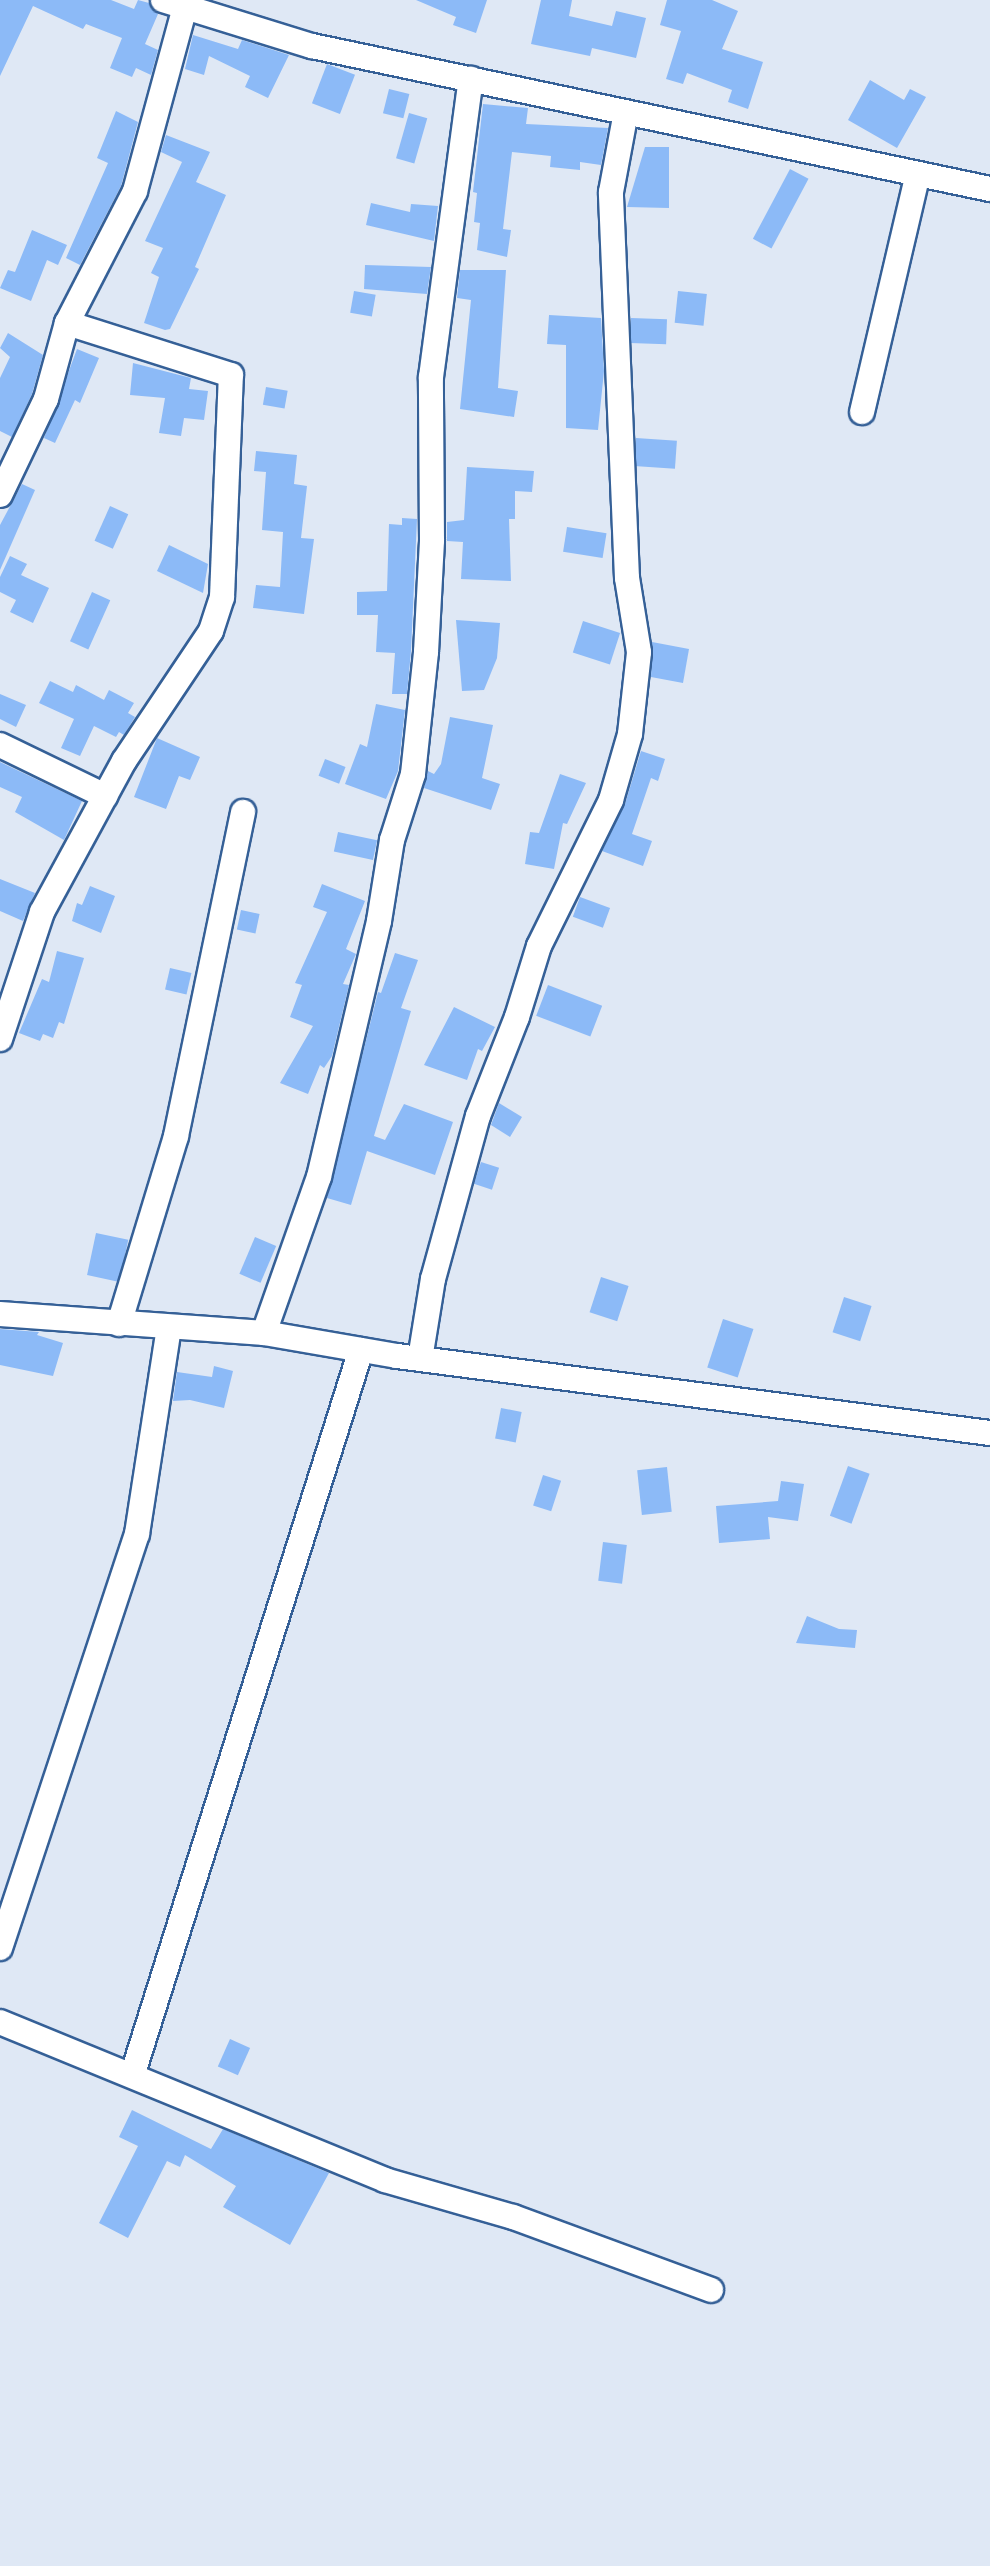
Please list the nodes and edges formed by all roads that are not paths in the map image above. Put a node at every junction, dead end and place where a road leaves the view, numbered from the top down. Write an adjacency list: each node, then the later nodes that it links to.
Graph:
1 (179, 2): 2 (street); 6 (street)
2 (471, 79): 3 (street); 16 (street)
3 (625, 112): 4 (street); 18 (street)
4 (918, 174): 5 (street); 7 (street)
5 (990, 189)
6 (66, 324): 8 (street); 10 (street)
7 (862, 412)
8 (0, 495)
9 (0, 745): 10 (street)
10 (105, 796): 12 (street)
11 (243, 812): 14 (street)
12 (0, 1039)
13 (0, 1314): 14 (street)
14 (119, 1324): 15 (street)
15 (169, 1328): 16 (street); 20 (street)
16 (264, 1333): 17 (street)
17 (361, 1350): 18 (street); 22 (street)
18 (419, 1359): 19 (street)
19 (990, 1433)
20 (0, 1948)
21 (0, 2022): 22 (street)
22 (133, 2073): 23 (street)
23 (711, 2290)

